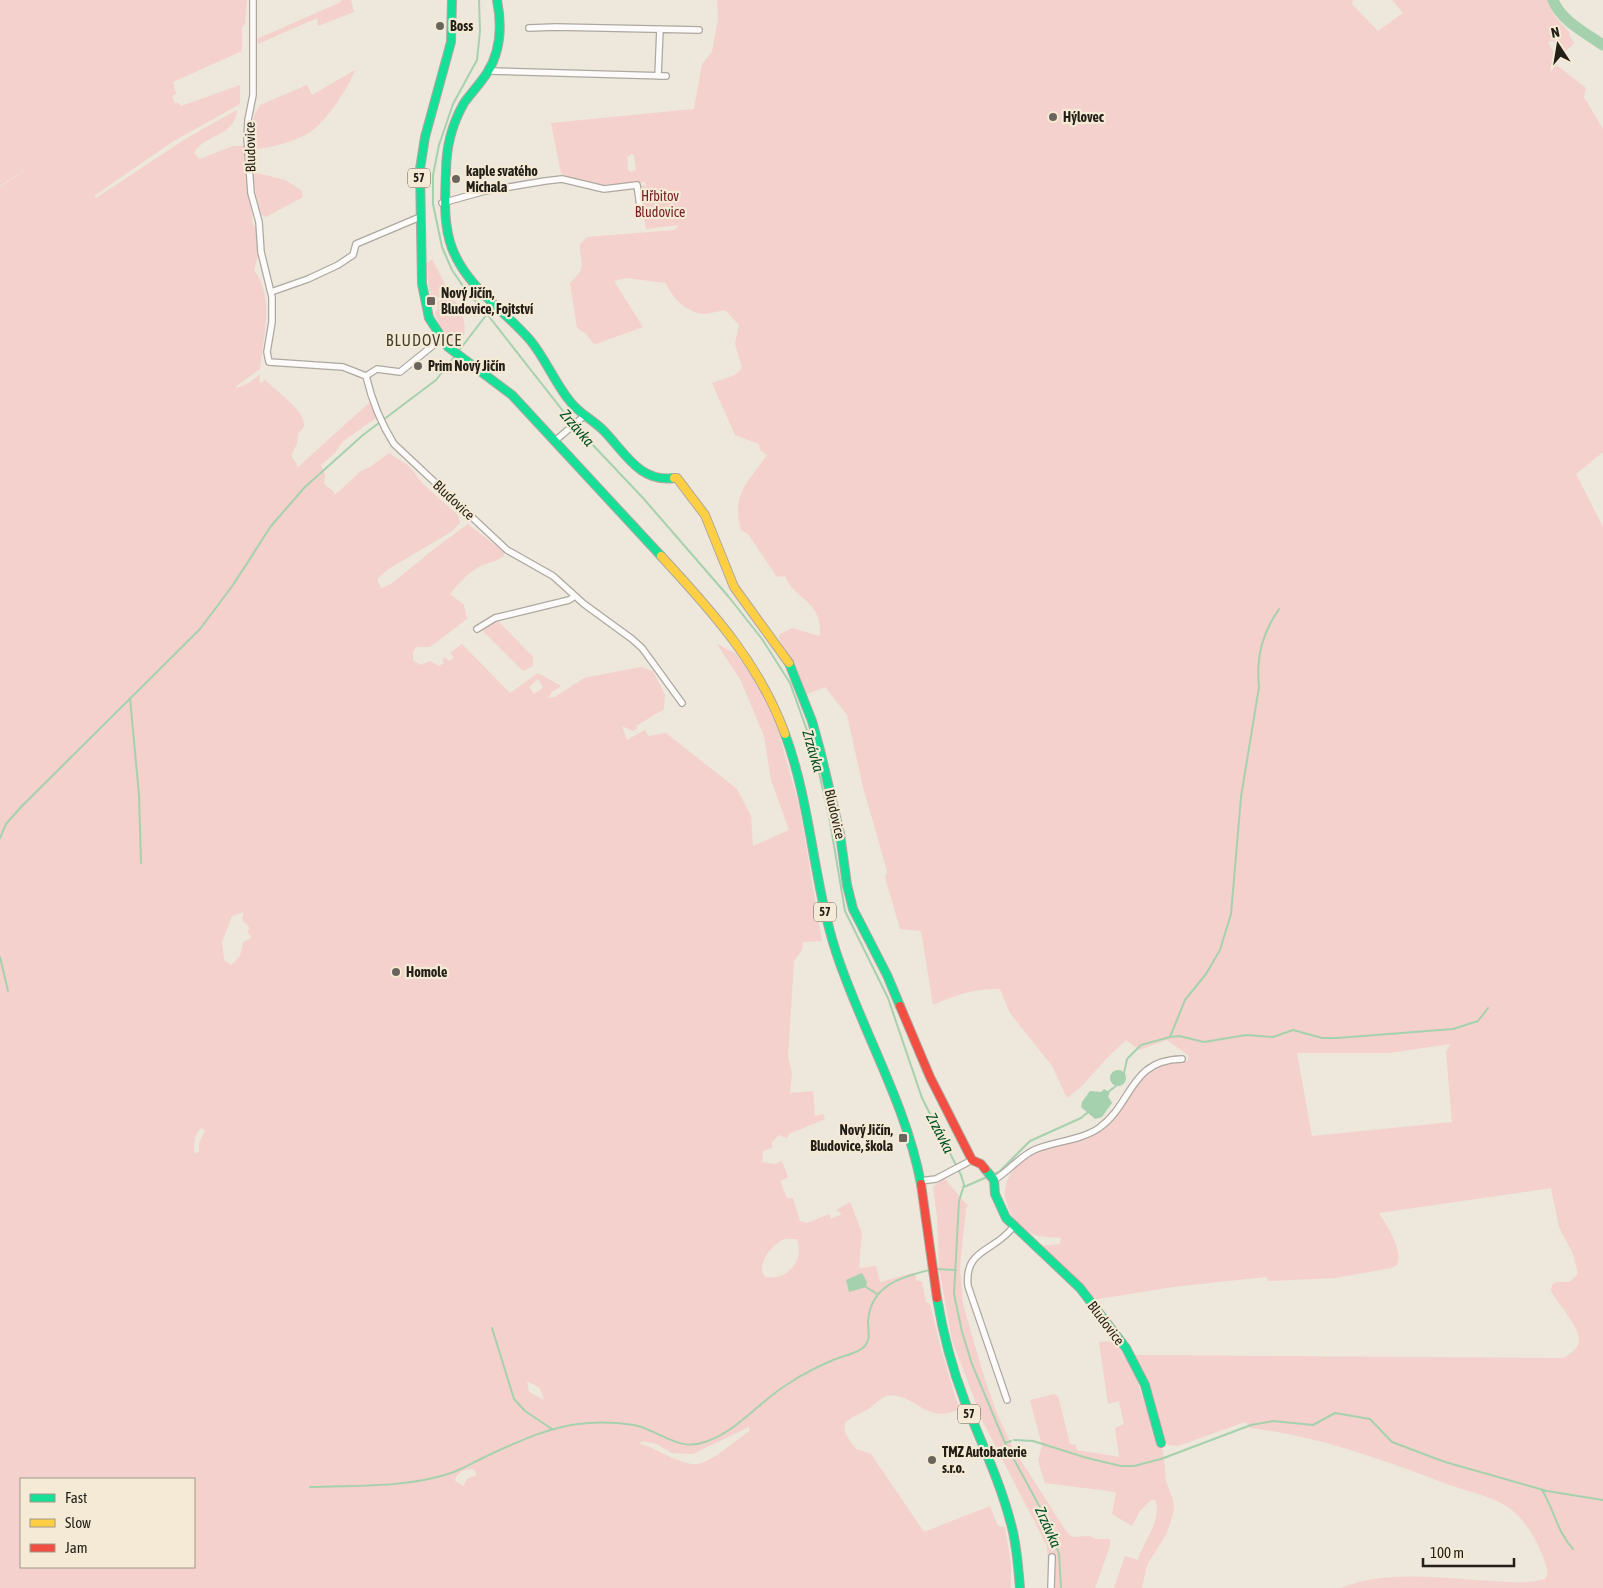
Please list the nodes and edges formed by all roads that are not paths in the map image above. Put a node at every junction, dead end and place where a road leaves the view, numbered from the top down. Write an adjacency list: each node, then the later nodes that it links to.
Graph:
1 (252, 0): 13 (street, Bludovice)
2 (452, 0): 12 (main road, 57)
3 (497, 0): 7 (main road, Bludovice)
4 (528, 28): 5 (street)
5 (660, 29): 6 (street); 8 (street)
6 (699, 30)
7 (488, 71): 8 (street); 10 (main road, Bludovice)
8 (658, 76): 9 (street)
9 (666, 76)
10 (444, 203): 11 (street); 16 (main road, Bludovice)
11 (642, 213)
12 (420, 217): 13 (street); 14 (main road, 57)
13 (271, 292): 15 (street, Bludovice)
14 (441, 340): 15 (street); 17 (main road, 57)
15 (366, 376): 18 (street, Bludovice)
16 (582, 418): 17 (street); 22 (main road, Bludovice)
17 (556, 440): 24 (main road, 57)
18 (575, 596): 19 (street); 20 (street, Bludovice)
19 (477, 629)
20 (682, 703)
21 (1182, 1059): 23 (street)
22 (970, 1161): 23 (main road, Bludovice); 24 (street)
23 (994, 1180): 25 (main road, Bludovice)
24 (920, 1181): 29 (main road, 57)
25 (1013, 1227): 26 (street); 27 (main road, Bludovice)
26 (1007, 1400)
27 (1162, 1442)
28 (1052, 1557): 30 (street)
29 (1020, 1588)
30 (1052, 1588)

